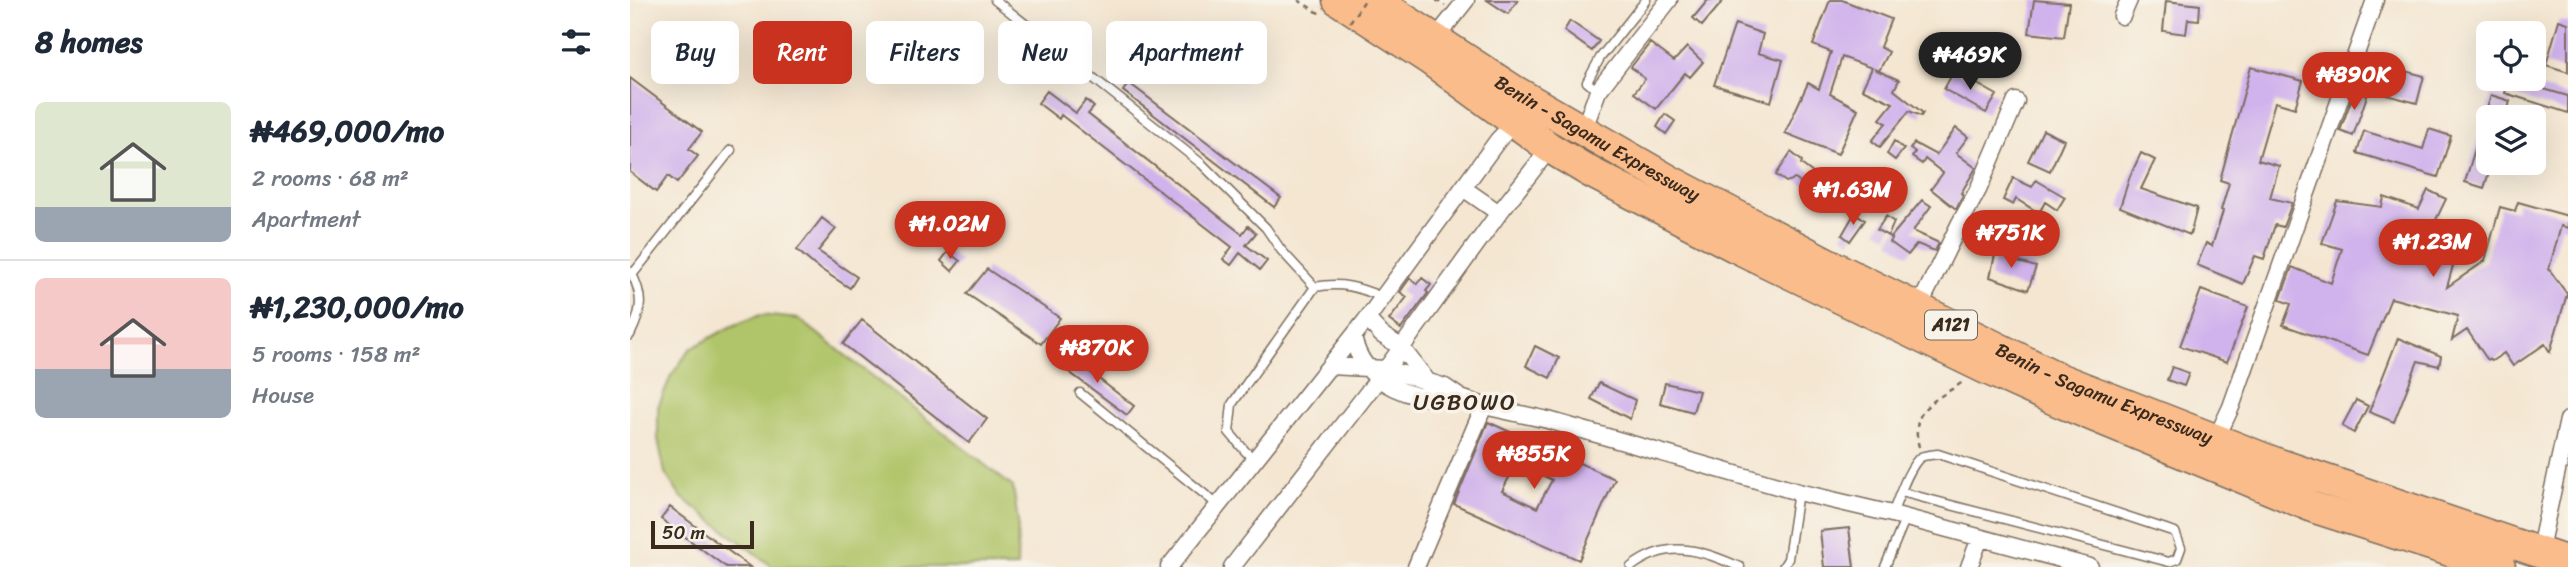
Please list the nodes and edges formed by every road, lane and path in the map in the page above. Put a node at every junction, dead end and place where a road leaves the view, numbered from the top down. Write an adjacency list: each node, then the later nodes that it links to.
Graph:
1 (995, 0): 21 (lane)
2 (1365, 0): 9 (path, bridge)
3 (1375, 0): 11 (highway, Benin - Sagamu Expressway / A121)
4 (1466, 0): 11 (street)
5 (1646, 0): 12 (lane)
6 (1669, 0): 12 (street)
7 (2129, 0): 10 (street)
8 (2375, 0): 36 (street)
9 (1344, 11): 14 (highway, A121)
10 (2122, 16)
11 (1435, 39): 15 (highway, Benin - Sagamu Expressway / A121)
12 (1598, 91): 15 (street)
13 (2016, 101): 23 (street)
14 (1516, 121): 16 (highway, A121); 18 (street)
15 (1583, 131): 23 (highway, Benin - Sagamu Expressway / A121)
16 (1550, 148): 19 (street); 29 (highway, A121)
17 (731, 150): 20 (lane)
18 (1463, 188): 19 (street); 22 (street)
19 (1499, 213): 27 (street)
20 (631, 273): 25 (lane)
21 (1315, 287): 22 (lane); 38 (lane)
22 (1382, 297): 24 (street)
23 (1918, 309): 36 (highway, Benin - Sagamu Expressway / A121)
24 (1367, 319): 26 (street); 27 (street)
25 (630, 335)
26 (1353, 337): 28 (street); 30 (street)
27 (1401, 347): 30 (street); 31 (street)
28 (1330, 366): 30 (street); 38 (street)
29 (1984, 369): 37 (path); 39 (highway, A121)
30 (1375, 376): 31 (street); 33 (street); 49 (street)
31 (1428, 382): 33 (street)
32 (1080, 393): 42 (lane)
33 (1461, 398): 34 (street)
34 (1484, 406): 40 (street); 50 (street)
35 (2568, 420): 45 (street)
36 (2216, 439): 39 (highway, Benin - Sagamu Expressway / A121)
37 (1921, 457): 41 (lane); 47 (lane)
38 (1257, 460): 42 (street)
39 (2275, 477): 45 (highway, Benin - Sagamu Expressway / A121); 57 (highway, A121)
40 (1798, 492): 43 (street); 53 (lane)
41 (1901, 492): 43 (lane); 47 (lane)
42 (1219, 506): 48 (street)
43 (1899, 515): 44 (street); 54 (lane)
44 (1980, 538): 55 (street); 56 (street)
45 (2539, 552): 46 (highway, Benin - Sagamu Expressway / A121)
46 (2568, 562)
47 (2169, 565)
48 (1169, 567)
49 (1232, 567)
50 (1416, 567)
51 (1631, 567): 52 (lane)
52 (1740, 567)
53 (1783, 567)
54 (1885, 567)
55 (1969, 567)
56 (2090, 567)
57 (2500, 567)

